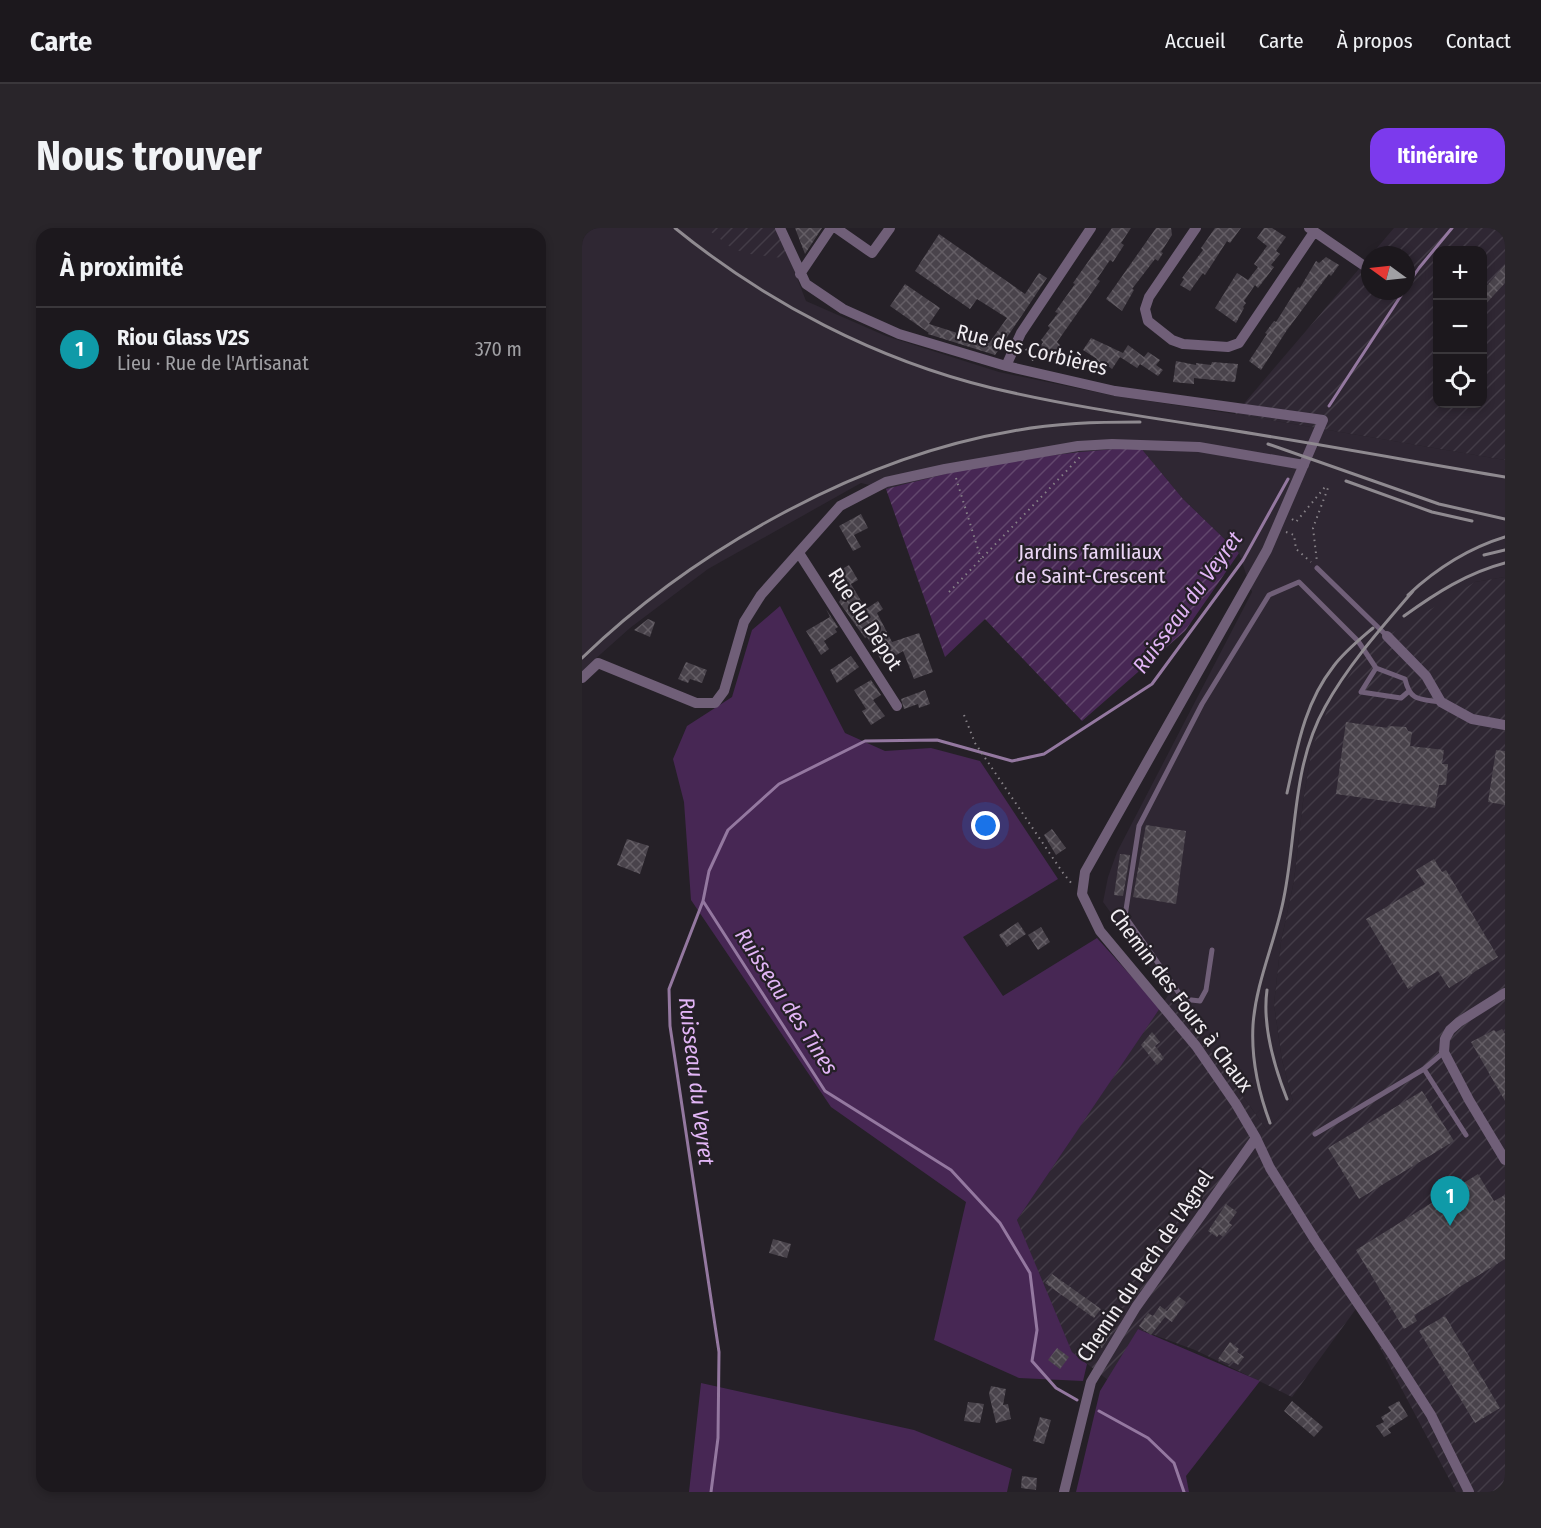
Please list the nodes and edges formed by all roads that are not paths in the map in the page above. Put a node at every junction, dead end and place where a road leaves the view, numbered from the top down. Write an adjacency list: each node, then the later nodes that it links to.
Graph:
1 (780, 228): 9 (street, Rue des Corbières)
2 (831, 228): 9 (street)
3 (836, 228): 4 (street)
4 (890, 228)
5 (1091, 228): 10 (street)
6 (1196, 228): 7 (street)
7 (1312, 230): 8 (street)
8 (1361, 264)
9 (800, 274): 10 (street, Rue des Corbières)
10 (1006, 366): 11 (street, Rue des Corbières)
11 (1304, 465): 12 (street); 27 (street, Chemin des Fours à Chaux)
12 (799, 553): 16 (street); 19 (street, Rue du Dépot)
13 (1317, 568): 14 (lane)
14 (1387, 636): 18 (street)
15 (1376, 668): 17 (lane); 17 (lane); 21 (lane)
16 (582, 678)
17 (1408, 692): 18 (lane)
18 (1442, 702): 20 (street)
19 (897, 706)
20 (1505, 725)
21 (1212, 950)
22 (1505, 993): 23 (street)
23 (1444, 1052): 24 (lane); 28 (street)
24 (1424, 1069): 25 (lane); 26 (lane)
25 (1315, 1134)
26 (1466, 1136)
27 (1256, 1138): 29 (street, Chemin du Pech de l'Agnel); 30 (street, Chemin des Fours à Chaux)
28 (1505, 1160)
29 (1064, 1492)
30 (1469, 1492)

